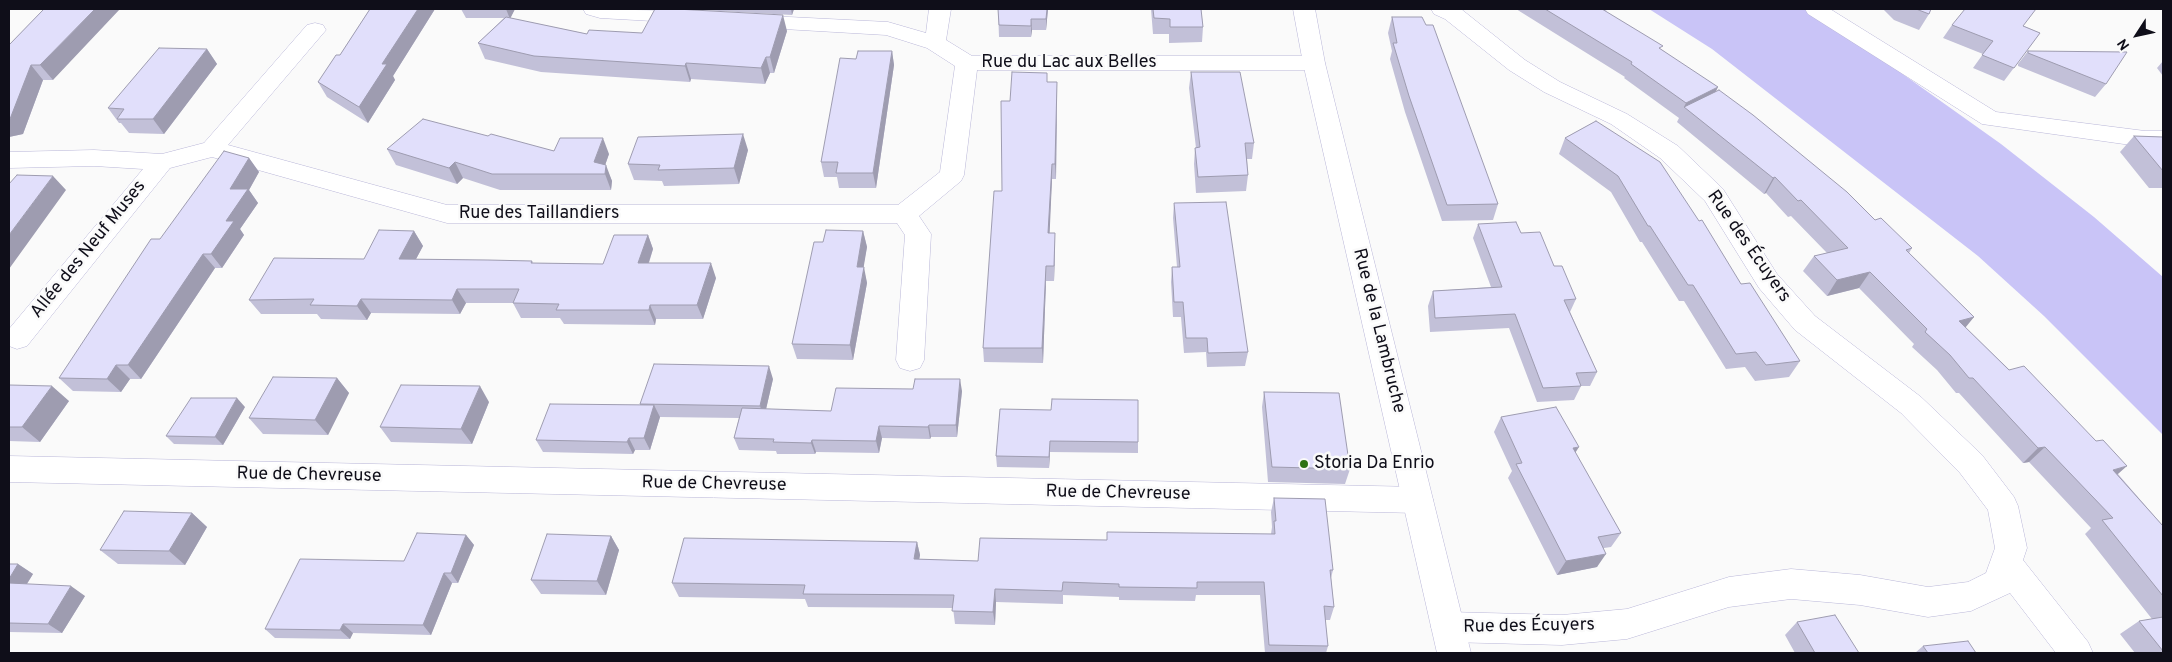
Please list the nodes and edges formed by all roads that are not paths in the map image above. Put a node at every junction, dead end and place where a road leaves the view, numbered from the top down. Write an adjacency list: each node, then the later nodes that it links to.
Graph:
1 (594, 9): 7 (street, Rue du Lac aux Belles)
2 (940, 9): 7 (street)
3 (1304, 9): 9 (street, Rue de la Lambruche)
4 (1442, 9): 19 (street, Rue des Écuyers)
5 (1816, 9): 10 (street)
6 (315, 30): 11 (street)
7 (935, 43): 8 (street, Rue du Lac aux Belles)
8 (967, 63): 9 (street, Rue du Lac aux Belles); 14 (street)
9 (1314, 63): 18 (street, Rue de la Lambruche)
10 (2163, 139)
11 (212, 149): 13 (street); 14 (street, Rue des Taillandiers)
12 (9, 160): 13 (street)
13 (162, 162): 15 (street, Allée des Neuf Muses)
14 (904, 214): 16 (street)
15 (17, 338)
16 (910, 360)
17 (9, 469): 18 (street, Rue de Chevreuse)
18 (1418, 500): 20 (street, Rue de la Lambruche)
19 (2006, 563): 20 (street, Rue des Écuyers); 21 (street)
20 (1451, 640)
21 (2076, 653)

